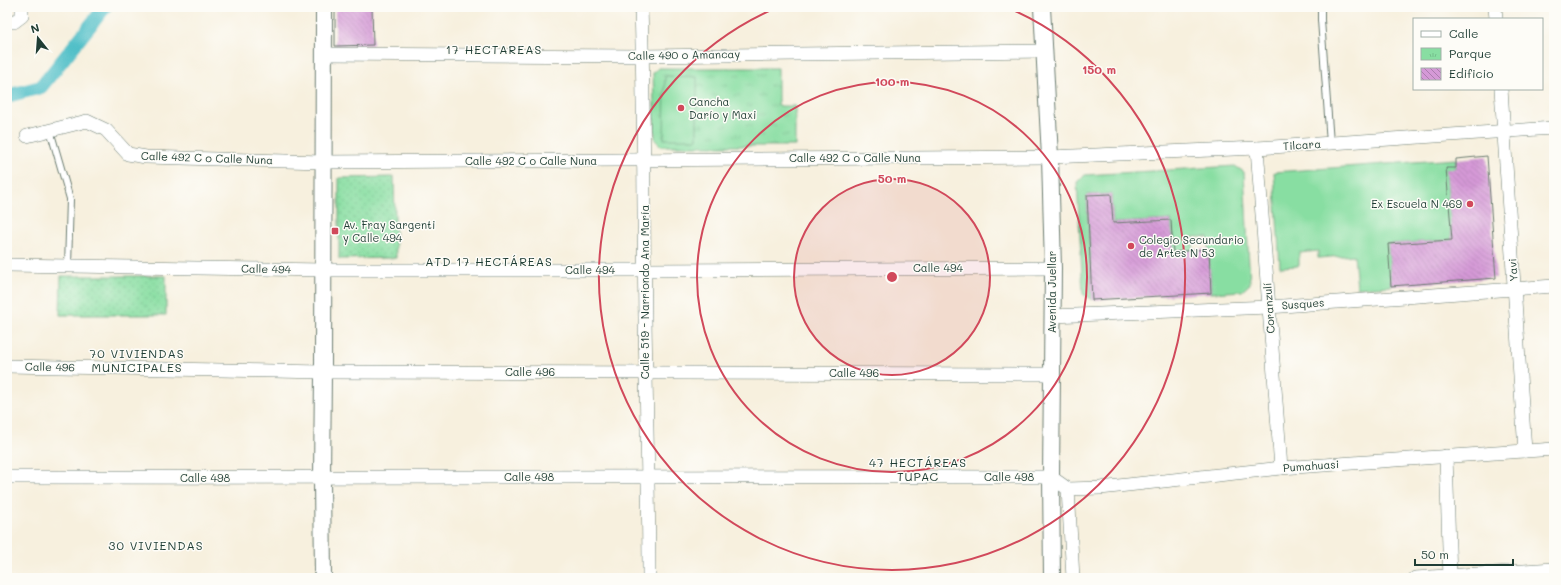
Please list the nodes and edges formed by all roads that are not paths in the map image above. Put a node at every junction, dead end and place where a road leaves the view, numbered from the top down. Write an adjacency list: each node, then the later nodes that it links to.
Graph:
1 (22, 7): 8 (street)
2 (324, 7): 10 (street)
3 (641, 7): 11 (street, Calle 519 - Narriondo Ana María)
4 (1042, 7): 9 (street, Avenida Juellar)
5 (1321, 7): 17 (lane)
6 (1495, 7): 7 (street)
7 (1496, 18)
8 (7, 22)
9 (1044, 51): 11 (street, Calle 490 o Amancay); 19 (street, Avenida Juellar)
10 (324, 54): 11 (street, Calle 490 o Amancay); 21 (street)
11 (642, 56): 20 (street, Calle 519 - Narriondo Ana María)
12 (1501, 90): 15 (street, Yavi)
13 (1554, 128): 15 (street, Tilcara)
14 (50, 130): 16 (street, Calle 492 C o Calle Nuna); 21 (street, Calle 492 C o Calle Nuna); 23 (lane)
15 (1504, 131): 17 (street, Tilcara); 28 (street, Yavi)
16 (27, 136)
17 (1330, 143): 18 (street, Tilcara)
18 (1257, 148): 19 (street, Tilcara); 29 (street, Coranzulí)
19 (1050, 157): 20 (street, Calle 492 C o Calle Nuna); 24 (street, Avenida Juellar)
20 (645, 160): 21 (street, Calle 492 C o Calle Nuna); 26 (street, Calle 519 - Narriondo Ana María)
21 (323, 162): 25 (street)
22 (7, 265): 23 (street, Calle 494)
23 (68, 266): 25 (street, Calle 494)
24 (1053, 268): 26 (street, Calle 494); 30 (street, Avenida Juellar)
25 (323, 270): 26 (street, Calle 494); 32 (street)
26 (645, 270): 33 (street, Calle 519 - Narriondo Ana María)
27 (1554, 286): 28 (street, Susques)
28 (1514, 288): 29 (street, Susques); 36 (street, Yavi)
29 (1269, 307): 30 (street, Susques); 38 (street, Coranzulí)
30 (1052, 316): 34 (street, Avenida Juellar)
31 (7, 366): 32 (street, Calle 496)
32 (324, 372): 33 (street, Calle 496); 42 (street)
33 (646, 373): 34 (street, Calle 496); 39 (street, Calle 519 - Narriondo Ana María)
34 (1052, 374): 41 (street, Avenida Juellar)
35 (1554, 449): 36 (street, Pumahuasi)
36 (1524, 451): 37 (street, Pumahuasi)
37 (1446, 456): 38 (street, Pumahuasi); 45 (street)
38 (1281, 468): 43 (street, Pumahuasi)
39 (649, 476): 41 (street, Calle 498); 42 (street, Calle 498); 47 (street, Calle 519 - Narriondo Ana María)
40 (7, 477): 42 (street, Calle 498)
41 (1051, 477): 43 (street); 48 (street, Avenida Juellar)
42 (322, 478): 46 (street)
43 (1068, 489): 49 (street)
44 (1554, 569): 45 (street)
45 (1450, 577): 50 (street)
46 (323, 578)
47 (649, 578)
48 (1052, 578)
49 (1074, 578)
50 (1415, 578)

